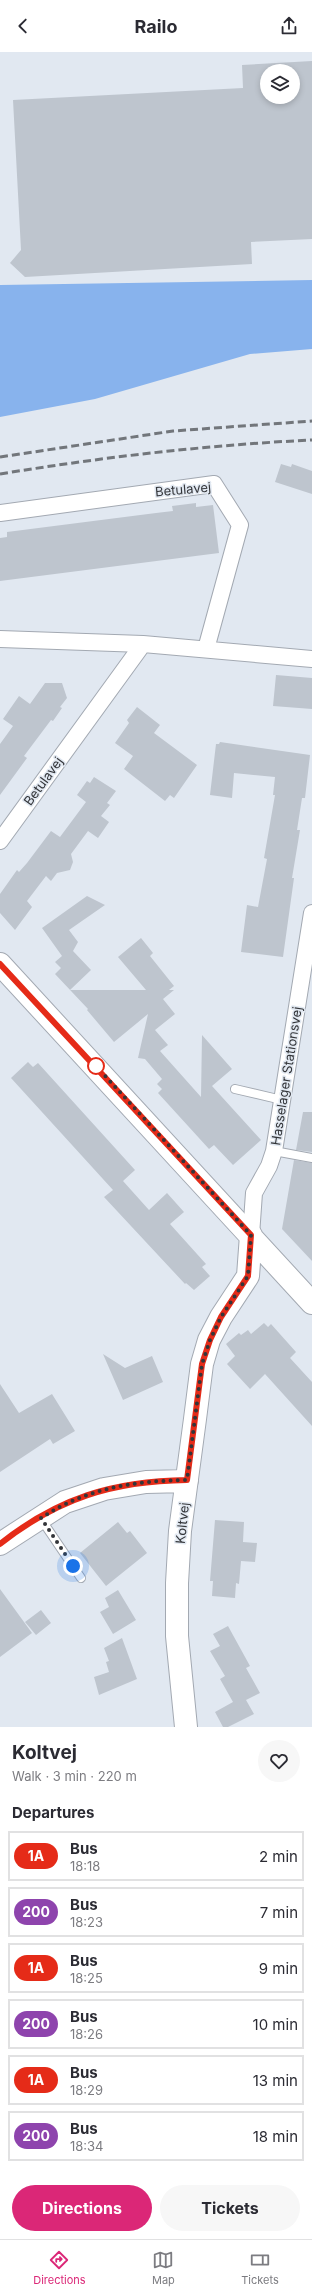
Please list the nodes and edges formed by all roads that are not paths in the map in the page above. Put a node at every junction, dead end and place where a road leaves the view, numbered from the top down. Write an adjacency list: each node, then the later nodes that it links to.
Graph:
1 (0, 513): 4 (street, Betulavej)
2 (0, 639): 3 (street)
3 (143, 644): 4 (street); 6 (street, Betulavej)
4 (206, 649): 5 (street)
5 (312, 659)
6 (0, 841)
7 (312, 913): 12 (street, Hasselager Stationsvej)
8 (0, 964): 10 (street)
9 (0, 978): 10 (street)
10 (58, 1027): 15 (street)
11 (235, 1089): 12 (lane)
12 (282, 1100): 13 (street, Hasselager Stationsvej)
13 (274, 1151): 14 (lane); 15 (street, Hasselager Stationsvej)
14 (312, 1158)
15 (251, 1235): 16 (street); 17 (street, Koltvej)
16 (311, 1300)
17 (187, 1480): 18 (street); 21 (street, Koltvej)
18 (41, 1518): 19 (street); 20 (lane)
19 (1, 1541)
20 (81, 1578)
21 (186, 1727)

